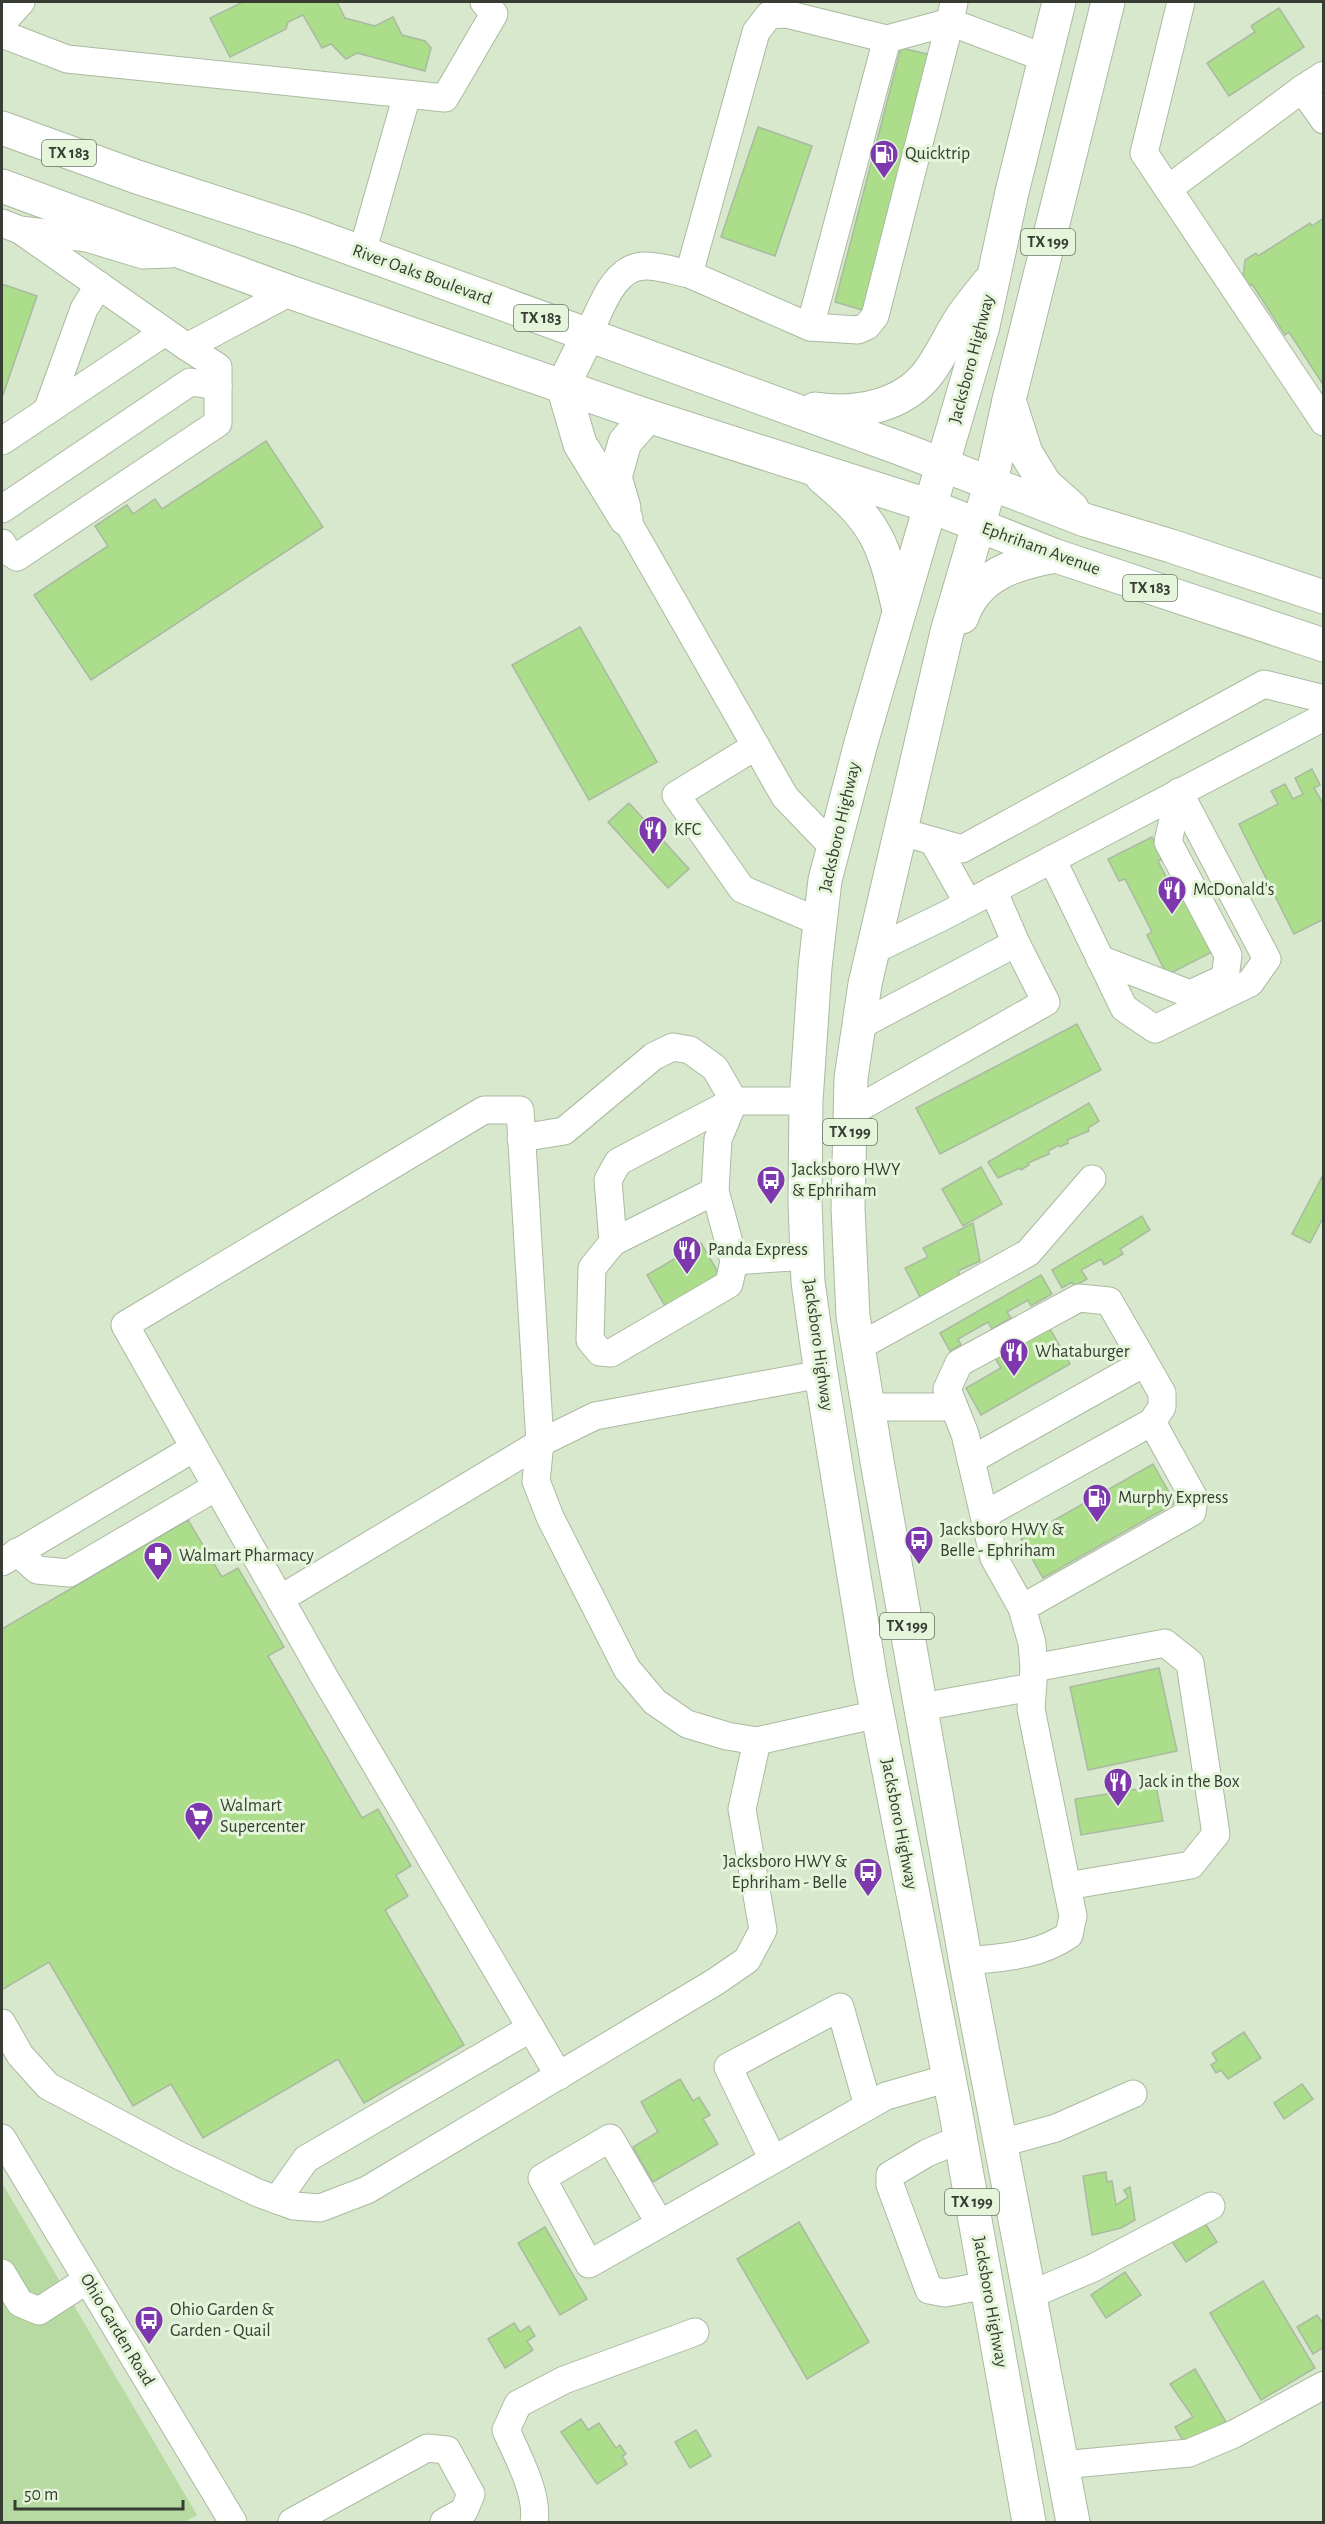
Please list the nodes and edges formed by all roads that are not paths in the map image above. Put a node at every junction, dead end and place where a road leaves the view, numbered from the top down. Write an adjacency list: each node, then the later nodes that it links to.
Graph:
1 (21, 2): 7 (street)
2 (484, 2): 12 (street)
3 (1059, 2): 10 (main road, Jacksboro Highway / TX 199)
4 (1108, 2): 30 (main road, TX 199)
5 (1181, 2): 16 (street)
6 (952, 12): 9 (street); 10 (street); 24 (street)
7 (2, 23)
8 (2, 34): 12 (street)
9 (887, 39): 20 (street); 24 (street)
10 (1045, 58): 21 (main road, Jacksboro Highway / TX 199)
11 (1313, 82): 13 (street); 16 (street)
12 (407, 95): 18 (street)
13 (1323, 120)
14 (2, 128): 18 (main road, River Oaks Boulevard / TX 183)
15 (2, 186): 19 (main road, TX 183)
16 (1168, 189): 34 (street)
17 (11, 226): 19 (street); 22 (street)
18 (362, 253): 26 (main road, River Oaks Boulevard / TX 183)
19 (190, 254): 23 (main road, TX 183)
20 (689, 274): 24 (street); 26 (street)
21 (993, 277): 31 (main road); 36 (main road, Jacksboro Highway / TX 199)
22 (99, 285): 25 (street); 32 (street)
23 (290, 291): 27 (street); 29 (main road, TX 183)
24 (810, 327)
25 (165, 332): 27 (street); 32 (street)
26 (588, 335): 29 (main road); 31 (main road, River Oaks Boulevard / TX 183)
27 (187, 346): 28 (street)
28 (218, 386): 40 (street); 44 (street)
29 (563, 386): 33 (main road, TX 183); 41 (main road)
30 (1009, 400): 38 (main road, TX 199); 42 (main road)
31 (774, 402): 36 (main road, River Oaks Boulevard / TX 183)
32 (46, 411): 35 (street)
33 (648, 416): 37 (main road, TX 183); 41 (main road)
34 (1322, 417)
35 (2, 441)
36 (942, 464): 38 (main road, TX 183); 39 (main road, Jacksboro Highway / TX 199)
37 (813, 471): 39 (main road, TX 183); 47 (main road)
38 (991, 483): 42 (main road, TX 183); 43 (main road, TX 199)
39 (930, 506): 43 (main road, Ephriham Avenue / TX 183); 47 (main road, Jacksboro Highway / TX 199)
40 (2, 509)
41 (626, 519): 52 (street)
42 (1085, 520): 46 (main road, TX 183)
43 (978, 527): 45 (main road, Ephriham Avenue / TX 183); 51 (main road, TX 199)
44 (2, 543)
45 (1056, 556): 48 (main road, Ephriham Avenue / TX 183); 51 (main road)
46 (1323, 597)
47 (899, 613): 56 (main road, Jacksboro Highway / TX 199)
48 (1323, 645)
49 (1323, 699): 55 (street)
50 (1323, 717): 53 (street)
51 (925, 723): 54 (main road, TX 199)
52 (756, 746): 56 (street); 60 (street)
53 (1179, 792): 57 (street); 63 (street); 63 (street)
54 (902, 832): 55 (street); 62 (main road, TX 199)
55 (933, 841): 59 (street)
56 (834, 848): 60 (main road, Jacksboro Highway / TX 199)
57 (1052, 859): 58 (street); 63 (street)
58 (993, 890): 59 (street); 61 (street)
59 (968, 903): 62 (street)
60 (820, 922): 64 (main road, Jacksboro Highway / TX 199)
61 (1016, 944): 66 (street); 69 (street)
62 (874, 950): 65 (main road, TX 199)
63 (1100, 958)
64 (815, 967): 65 (main road); 68 (main road, Jacksboro Highway / TX 199)
65 (866, 984): 66 (main road, TX 199)
66 (859, 1026): 69 (main road, TX 199)
67 (734, 1101): 68 (street); 70 (street); 72 (street); 73 (street)
68 (806, 1101): 74 (main road, Jacksboro Highway / TX 199)
69 (850, 1113): 76 (main road, TX 199)
70 (521, 1138): 82 (street); 83 (street)
71 (1092, 1179): 76 (street)
72 (715, 1191): 73 (street); 75 (street)
73 (613, 1242): 75 (street)
74 (807, 1256): 75 (street); 78 (main road, Jacksboro Highway / TX 199)
75 (734, 1261)
76 (858, 1347): 79 (main road, TX 199)
77 (1144, 1363): 80 (street); 81 (street); 84 (street)
78 (821, 1374): 82 (street); 92 (main road, Jacksboro Highway / TX 199)
79 (868, 1407): 80 (street); 91 (main road, TX 199)
80 (953, 1407): 84 (street)
81 (1152, 1422): 86 (street); 89 (street)
82 (540, 1443): 88 (street); 93 (street)
83 (194, 1448): 85 (street); 87 (street)
84 (971, 1460): 86 (street)
85 (216, 1487): 87 (street); 88 (street)
86 (984, 1515): 89 (street)
87 (9, 1558)
88 (280, 1599): 97 (street)
89 (1022, 1608): 90 (street)
90 (1033, 1677): 91 (street); 94 (street); 94 (street)
91 (922, 1707): 92 (main road); 95 (main road, TX 199)
92 (878, 1713): 93 (street); 99 (main road, Jacksboro Highway / TX 199)
93 (757, 1741): 98 (street)
94 (1067, 1886): 95 (street)
95 (966, 1961): 104 (main road, TX 199)
96 (2, 2024): 106 (street)
97 (531, 2028): 98 (street); 106 (street)
98 (559, 2076): 106 (street)
99 (949, 2078): 101 (street); 102 (main road, Jacksboro Highway / TX 199)
100 (1133, 2094): 104 (street)
101 (868, 2106): 105 (street); 105 (street)
102 (960, 2139): 111 (main road, Jacksboro Highway / TX 199); 111 (street)
103 (2, 2141): 110 (street, Ohio Garden Road)
104 (1001, 2143): 112 (main road, TX 199)
105 (773, 2160): 108 (street)
106 (277, 2200)
107 (1211, 2206): 112 (street)
108 (660, 2224): 108 (street)
109 (2, 2273): 110 (street)
110 (87, 2280): 116 (street, Ohio Garden Road)
111 (987, 2285): 120 (main road, Jacksboro Highway / TX 199)
112 (1030, 2295): 115 (main road, TX 199)
113 (695, 2332): 119 (street)
114 (1323, 2385): 115 (street)
115 (1062, 2465): 121 (main road, TX 199)
116 (232, 2523)
117 (292, 2523): 118 (street)
118 (444, 2523)
119 (534, 2523)
120 (1029, 2523)
121 (1072, 2523)

